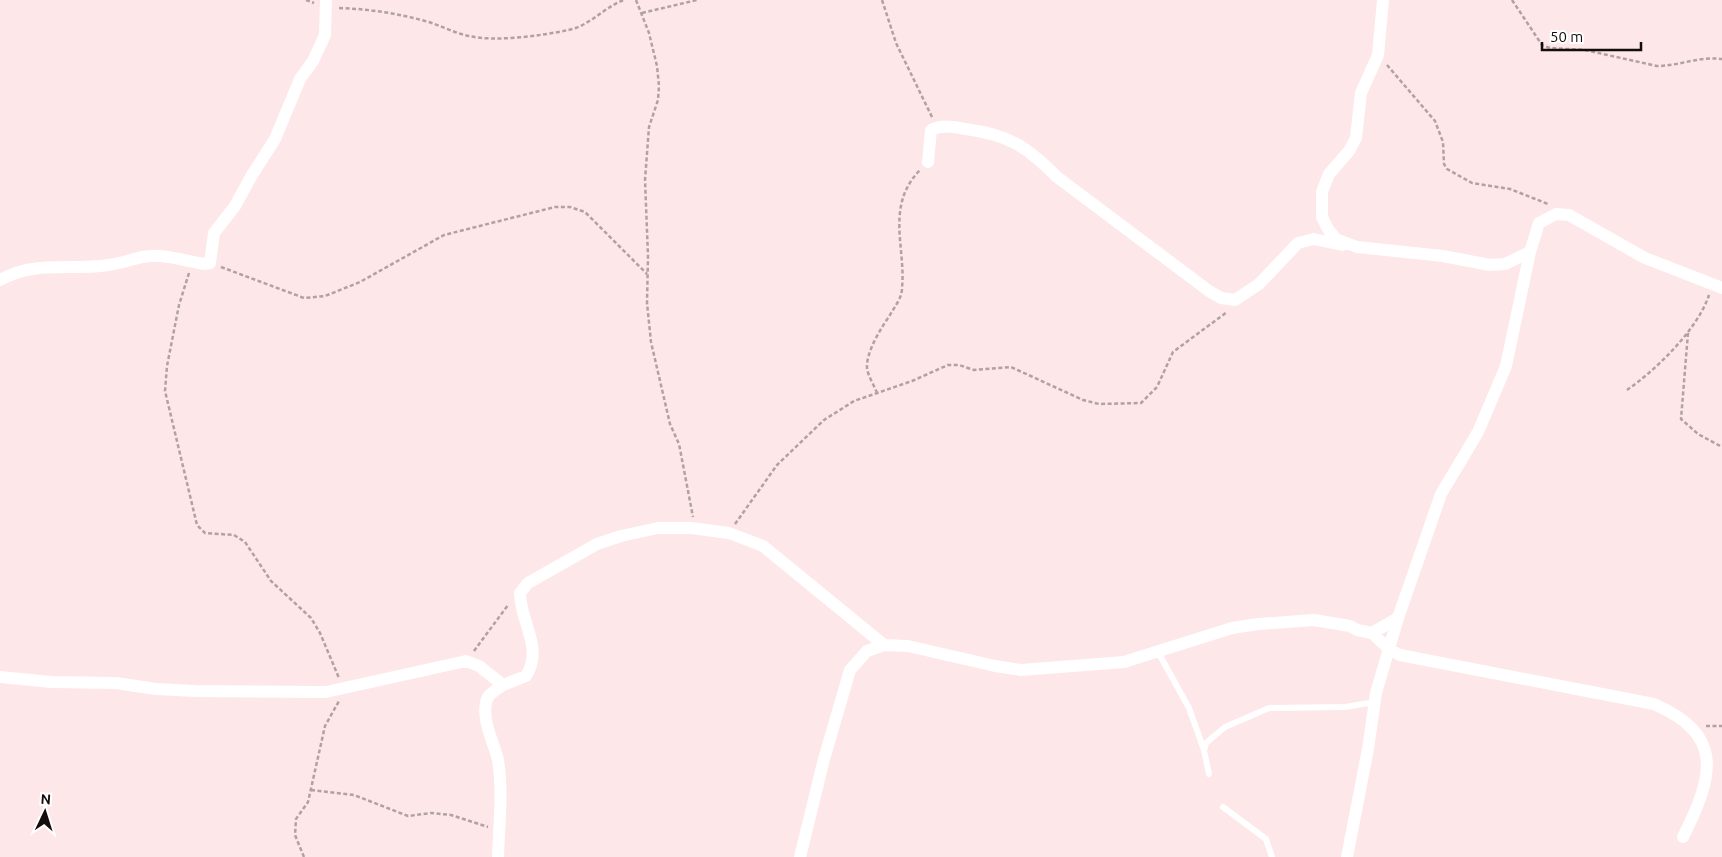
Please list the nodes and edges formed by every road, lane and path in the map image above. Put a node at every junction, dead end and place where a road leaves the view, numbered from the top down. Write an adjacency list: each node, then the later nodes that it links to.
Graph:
1 (624, 0): 7 (path)
2 (636, 0): 8 (path)
3 (697, 0): 8 (path)
4 (882, 0): 11 (path)
5 (1383, 0): 9 (street)
6 (1512, 0): 10 (path)
7 (326, 4): 17 (street)
8 (642, 12): 18 (path)
9 (1378, 55): 13 (path); 14 (street)
10 (1722, 59)
11 (932, 130): 12 (street); 21 (street)
12 (928, 162): 24 (path)
13 (1569, 215): 15 (street); 20 (street)
14 (1357, 248): 15 (street); 21 (street)
15 (1530, 252): 29 (street)
16 (193, 262): 17 (street); 19 (street); 37 (path)
17 (210, 263): 18 (path)
18 (648, 274): 26 (path)
19 (0, 280)
20 (1717, 286): 22 (path)
21 (1242, 297): 24 (path)
22 (1688, 332): 23 (path); 25 (path)
23 (1627, 390)
24 (878, 393): 27 (path)
25 (1722, 447)
26 (696, 528): 27 (street); 28 (street)
27 (729, 533): 31 (street)
28 (520, 593): 34 (path); 36 (street)
29 (1398, 618): 30 (street); 32 (street)
30 (1372, 633): 32 (street); 33 (street)
31 (884, 645): 33 (street); 49 (street)
32 (1389, 649): 38 (street); 39 (street)
33 (1158, 652): 41 (lane)
34 (466, 661): 36 (street); 37 (street)
35 (0, 677): 37 (street)
36 (503, 684): 45 (street)
37 (346, 689): 43 (path)
38 (1375, 702): 41 (lane); 51 (street)
39 (1699, 726): 40 (path); 46 (street)
40 (1722, 726)
41 (1204, 750): 42 (lane)
42 (1209, 774)
43 (310, 790): 45 (path); 47 (path)
44 (1224, 807): 50 (lane)
45 (499, 831): 48 (street)
46 (1683, 837)
47 (304, 857)
48 (498, 857)
49 (800, 857)
50 (1272, 857)
51 (1347, 857)

